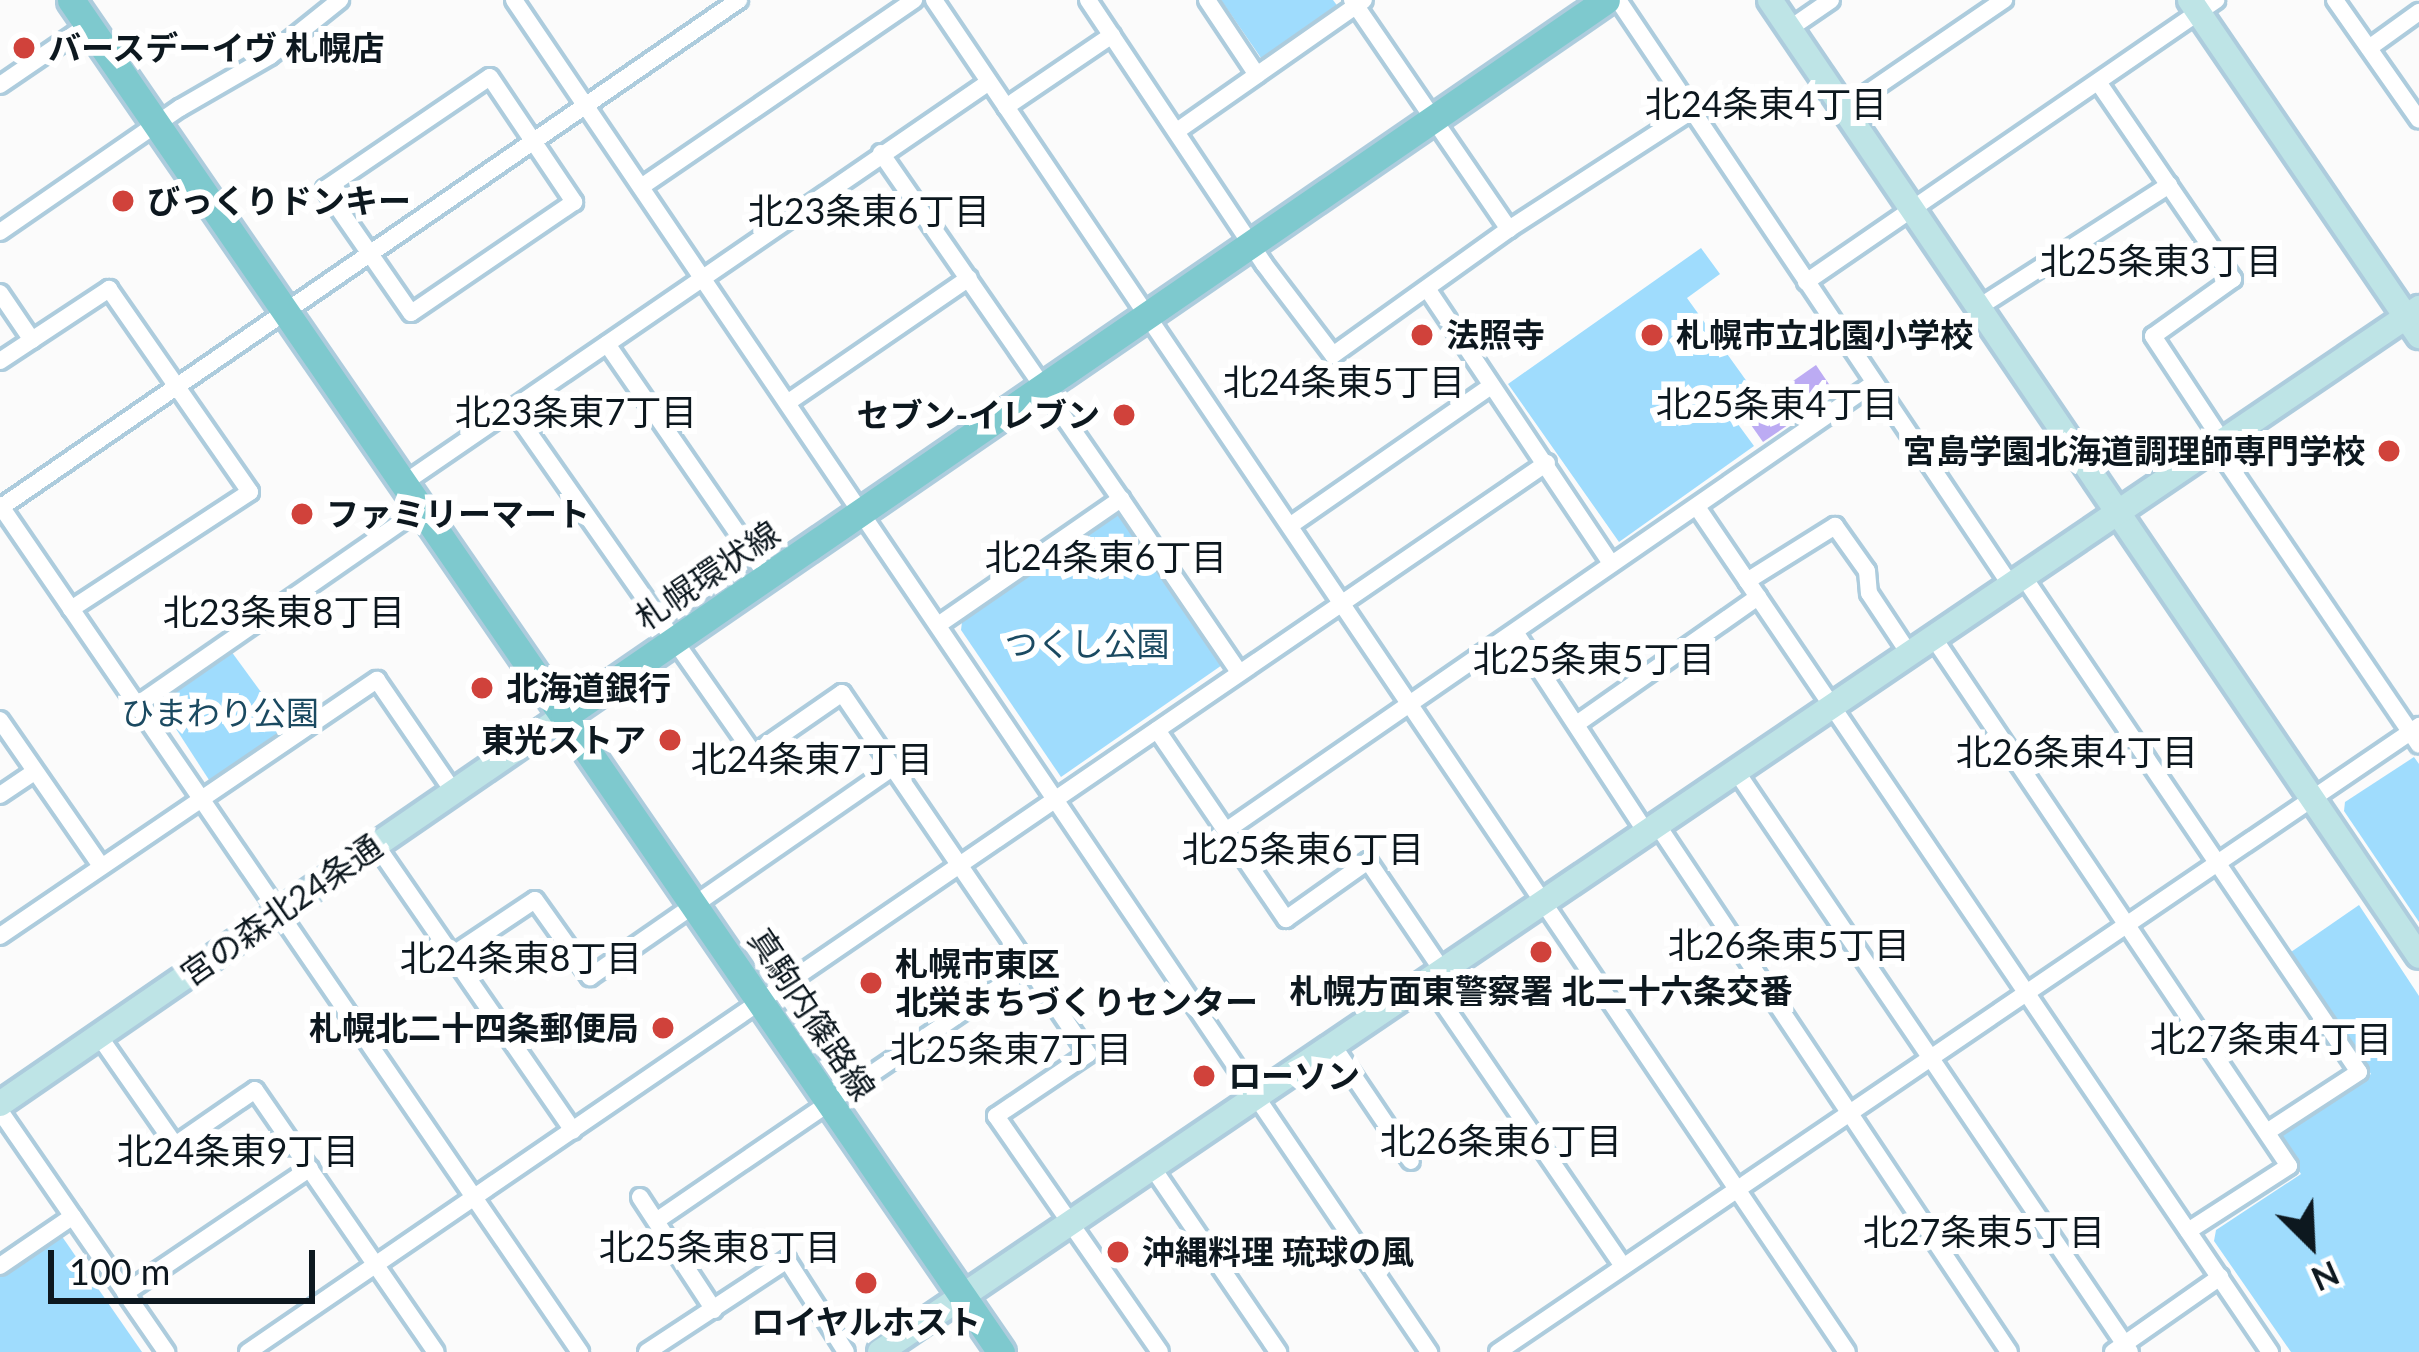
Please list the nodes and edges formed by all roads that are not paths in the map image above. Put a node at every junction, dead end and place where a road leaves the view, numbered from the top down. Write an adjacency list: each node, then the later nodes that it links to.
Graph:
1 (71, 0): 18 (main road)
2 (340, 0): 32 (street)
3 (514, 0): 26 (street)
4 (739, 0): 26 (street)
5 (914, 0): 37 (street)
6 (934, 0): 23 (street)
7 (1088, 0): 20 (street)
8 (1207, 0): 22 (street)
9 (1606, 0): 30 (main road, 札幌環状線)
10 (1618, 0): 29 (street)
11 (1770, 0): 19 (street)
12 (1831, 0): 19 (street)
13 (2004, 0): 28 (street)
14 (2335, 0): 21 (street)
15 (1357, 2): 22 (street); 30 (street)
16 (2202, 4): 24 (street); 51 (street)
17 (2419, 12): 21 (street)
18 (88, 25): 25 (street); 32 (main road)
19 (1789, 29): 28 (street)
20 (1112, 35): 27 (street); 33 (street)
21 (2368, 48): 31 (street)
22 (1258, 75): 33 (street)
23 (989, 82): 27 (street); 35 (street)
24 (2098, 82): 36 (street); 38 (street)
25 (0, 85)
26 (587, 104): 34 (street); 37 (street)
27 (1006, 107): 50 (street)
28 (1844, 109): 38 (street)
29 (1693, 110): 39 (street); 45 (street)
30 (1433, 120): 39 (street); 41 (main road, 札幌環状線)
31 (2419, 120)
32 (159, 125): 40 (street); 49 (main road)
33 (1178, 131): 41 (street)
34 (533, 142): 42 (street); 42 (street); 42 (street)
35 (881, 153): 43 (street); 44 (street)
36 (2169, 185): 48 (street); 61 (street)
37 (641, 187): 43 (street)
38 (1913, 209): 45 (street); 48 (street)
39 (1509, 229): 46 (street)
40 (0, 232)
41 (1251, 245): 46 (street); 50 (main road, 札幌環状線)
42 (370, 255): 49 (street)
43 (704, 278): 53 (street); 59 (street)
44 (969, 278): 56 (street); 59 (street)
45 (1806, 282): 55 (street)
46 (1428, 290): 57 (street)
47 (0, 293): 52 (street)
48 (1979, 307): 69 (street)
49 (287, 313): 58 (street); 63 (main road)
50 (1147, 316): 56 (main road, 札幌環状線); 70 (street)
51 (2415, 320): 61 (street)
52 (32, 340): 54 (street); 58 (street)
53 (607, 344): 60 (street); 72 (street)
54 (0, 361)
55 (1874, 383): 66 (street); 73 (street)
56 (1043, 386): 64 (street); 68 (main road, 札幌環状線)
57 (1491, 386): 62 (street); 70 (street)
58 (178, 387): 65 (street); 76 (street)
59 (790, 401): 68 (street)
60 (513, 410): 63 (street); 80 (street)
61 (2220, 444): 69 (street); 90 (street)
62 (1547, 463): 71 (street); 75 (street)
63 (404, 484): 67 (main road)
64 (1121, 499): 77 (street); 82 (street)
65 (0, 506): 76 (street)
66 (1697, 507): 71 (street); 74 (street)
67 (421, 508): 84 (street); 86 (main road)
68 (863, 511): 72 (main road, 札幌環状線); 77 (street)
69 (2119, 512): 73 (street); 97 (street)
70 (1291, 525): 75 (street)
71 (1611, 563): 78 (street)
72 (767, 577): 80 (main road, 札幌環状線)
73 (2016, 580): 79 (street); 102 (street)
74 (1752, 589): 81 (street); 85 (street); 88 (street)
75 (1342, 602): 82 (street); 83 (street)
76 (71, 609): 84 (street)
77 (941, 623): 96 (street)
78 (1515, 632): 83 (street); 88 (street)
79 (1934, 640): 81 (street); 108 (street)
80 (673, 641): 86 (main road, 札幌環状線); 91 (street)
81 (1910, 655): 85 (street)
82 (1240, 672): 89 (street)
83 (1409, 701): 99 (street); 106 (street)
84 (136, 705): 98 (street)
85 (1833, 707): 93 (street); 114 (street)
86 (564, 716): 94 (street, 宮の森北24条通); 105 (main road, 真駒内篠路線)
87 (0, 720): 92 (street)
88 (1578, 723): 100 (street)
89 (1157, 730): 96 (street); 99 (street)
90 (2416, 734): 97 (street)
91 (892, 767): 104 (street); 105 (street)
92 (34, 772): 95 (street); 103 (street)
93 (1738, 775): 100 (street); 118 (street)
94 (453, 791): 98 (street); 101 (street, 宮の森北24条通)
95 (0, 795)
96 (1057, 798): 104 (street); 119 (street)
97 (2312, 799): 102 (street); 111 (street)
98 (201, 800): 103 (street); 107 (street)
99 (1226, 830): 113 (street)
100 (1652, 830): 106 (street); 122 (street)
101 (376, 845): 107 (street, 宮の森北24条通); 110 (street)
102 (2214, 865): 108 (street); 124 (street)
103 (100, 866): 109 (street)
104 (959, 866): 112 (street); 115 (street)
105 (693, 902): 110 (street); 115 (main road, 真駒内篠路線)
106 (1546, 903): 113 (street); 128 (street)
107 (278, 911): 116 (street, 宮の森北24条通); 130 (street)
108 (2123, 926): 114 (street); 124 (street)
109 (0, 936)
110 (454, 954): 123 (street)
111 (2419, 956)
112 (1028, 967): 120 (street); 132 (street)
113 (1434, 975): 117 (street); 135 (street)
114 (2026, 993): 118 (street); 134 (street)
115 (761, 1002): 120 (main road, 真駒内篠路線); 123 (street)
116 (99, 1036): 121 (street, 宮の森北24条通); 127 (street)
117 (1332, 1044): 119 (street); 125 (street)
118 (1929, 1058): 122 (street); 142 (street)
119 (1258, 1094): 126 (street); 153 (street)
120 (828, 1102): 133 (street); 140 (main road, 真駒内篠路線)
121 (0, 1108): 131 (street)
122 (1847, 1114): 128 (street); 156 (street)
123 (573, 1131): 130 (street)
124 (2267, 1132): 134 (street)
125 (1411, 1161)
126 (1151, 1167): 132 (street); 152 (street)
127 (310, 1168): 137 (street); 139 (street)
128 (1738, 1188): 135 (street); 155 (street)
129 (640, 1197): 133 (street)
130 (474, 1198): 137 (street); 146 (street)
131 (73, 1216): 136 (street); 139 (street)
132 (1071, 1220): 140 (street); 151 (street)
133 (656, 1221): 141 (street)
134 (2188, 1231): 138 (street)
135 (1623, 1266): 154 (street)
136 (0, 1267)
137 (374, 1267): 144 (street); 145 (street)
138 (2220, 1277): 142 (street); 157 (street)
139 (125, 1293): 143 (street)
140 (963, 1296): 149 (street); 150 (main road, 真駒内篠路線)
141 (714, 1310): 147 (street); 148 (street)
142 (2122, 1350)
143 (166, 1352)
144 (248, 1352)
145 (436, 1352)
146 (580, 1352)
147 (647, 1352)
148 (846, 1352)
149 (880, 1352)
150 (1001, 1352)
151 (1160, 1352)
152 (1278, 1352)
153 (1429, 1352)
154 (1498, 1352)
155 (1847, 1352)
156 (2009, 1352)
157 (2270, 1352)

